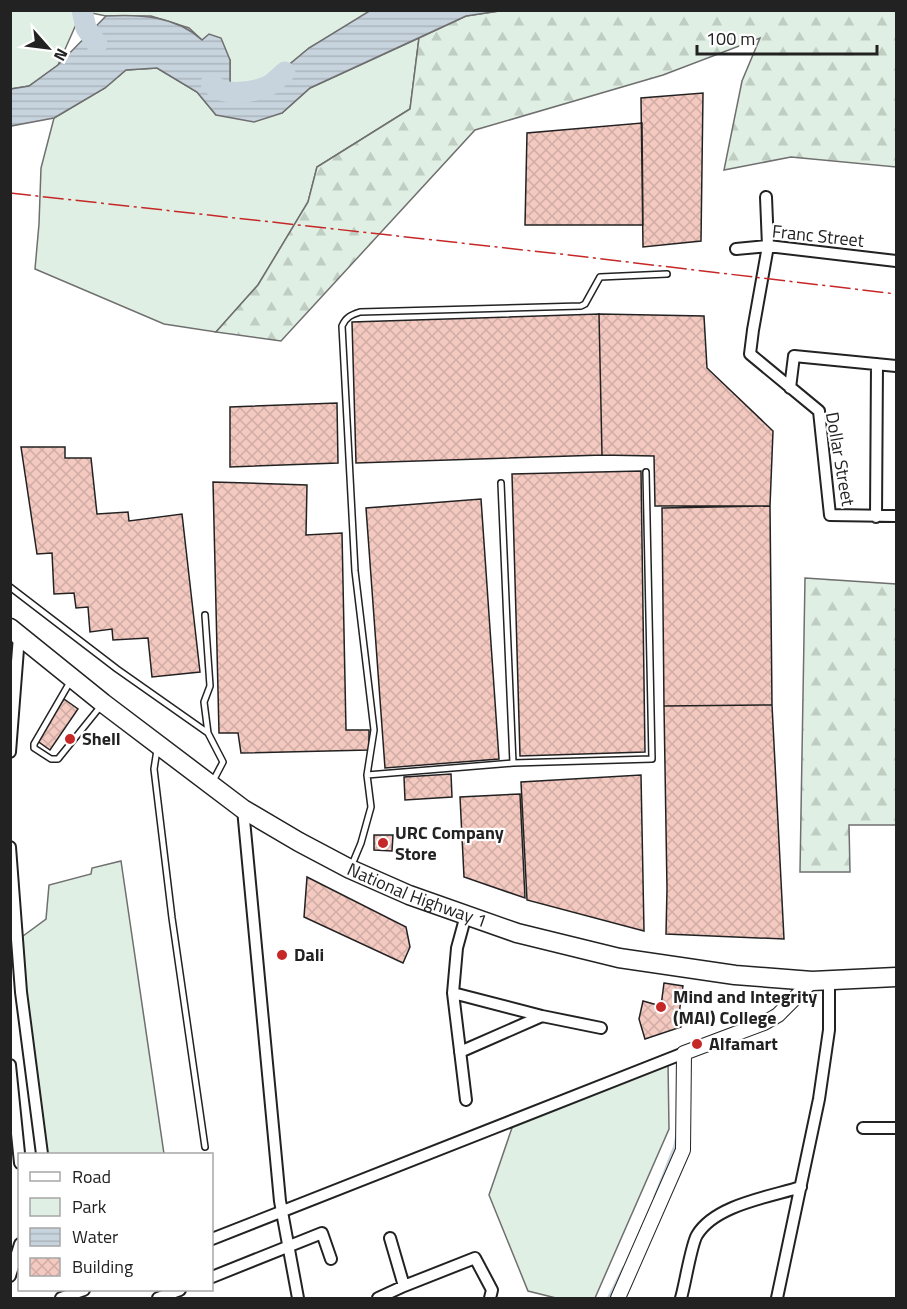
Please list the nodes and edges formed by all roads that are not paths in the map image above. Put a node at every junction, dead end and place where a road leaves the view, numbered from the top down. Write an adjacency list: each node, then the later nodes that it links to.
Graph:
1 (766, 197): 2 (street, Dollar Street)
2 (768, 246): 3 (street, Franc Street); 4 (street, Franc Street); 8 (street, Dollar Street)
3 (736, 249)
4 (897, 261)
5 (667, 274): 22 (lane)
6 (877, 364): 7 (street); 8 (street); 12 (street)
7 (897, 366)
8 (790, 388): 12 (street, Dollar Street)
9 (646, 472): 21 (lane)
10 (501, 483): 21 (lane)
11 (897, 516): 12 (street, Dollar Street)
12 (876, 517)
13 (10, 587): 18 (lane)
14 (205, 615): 18 (lane)
15 (15, 632): 16 (highway, National Highway 1); 20 (street)
16 (73, 678): 17 (highway, National Highway 1); 17 (lane)
17 (103, 703): 19 (highway, National Highway 1)
18 (208, 733): 23 (lane)
19 (158, 746): 23 (highway, National Highway 1); 39 (lane)
20 (10, 752)
21 (513, 763): 22 (lane)
22 (367, 775): 26 (lane)
23 (210, 785): 24 (highway, National Highway 1)
24 (243, 809): 26 (highway, National Highway 1); 43 (street)
25 (10, 848): 41 (street)
26 (350, 869): 27 (highway, National Highway 1)
27 (466, 915): 29 (highway, National Highway 1); 30 (street)
28 (897, 977): 29 (highway, National Highway 1)
29 (821, 981): 34 (street); 42 (street)
30 (453, 993): 31 (street); 33 (street)
31 (542, 1016): 32 (street); 33 (street)
32 (601, 1028)
33 (460, 1052): 36 (street)
34 (684, 1053): 43 (street); 59 (street)
35 (10, 1065): 40 (street)
36 (466, 1100)
37 (863, 1128): 38 (street)
38 (897, 1128)
39 (206, 1147)
40 (19, 1153)
41 (42, 1153)
42 (801, 1186): 60 (street); 61 (street)
43 (282, 1211): 45 (street); 46 (street)
44 (390, 1238): 51 (street)
45 (213, 1239)
46 (288, 1246): 48 (street); 50 (street); 56 (street)
47 (18, 1250): 49 (street)
48 (331, 1259)
49 (10, 1276)
50 (213, 1277)
51 (404, 1286): 57 (street); 58 (street)
52 (81, 1291): 54 (street)
53 (178, 1291): 55 (street)
54 (61, 1299)
55 (158, 1299)
56 (298, 1299)
57 (378, 1299)
58 (490, 1299)
59 (618, 1299)
60 (681, 1299)
61 (777, 1299)

